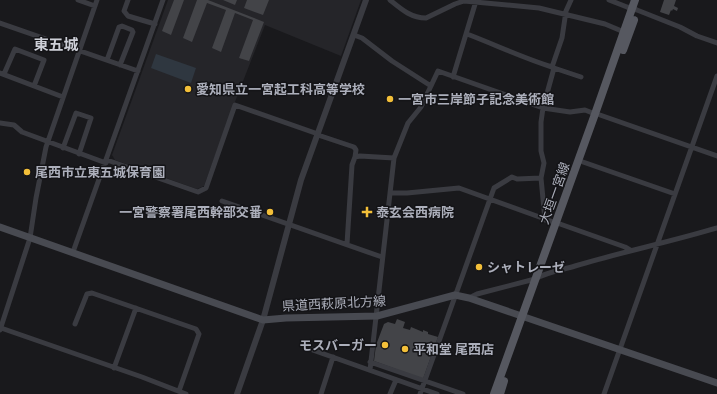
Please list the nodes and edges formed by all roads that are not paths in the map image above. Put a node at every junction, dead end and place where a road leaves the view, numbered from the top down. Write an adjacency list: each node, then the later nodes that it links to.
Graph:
1 (78, 0): 12 (street)
2 (97, 0): 12 (street)
3 (128, 0): 16 (street)
4 (163, 0): 16 (street)
5 (366, 0): 19 (street)
6 (390, 0): 11 (street)
7 (571, 0): 14 (street)
8 (609, 0): 13 (street)
9 (635, 0): 13 (main road, 大垣一宮線)
10 (640, 0): 13 (main road, 大垣一宮線)
11 (476, 1): 14 (street); 18 (street)
12 (95, 6): 21 (street)
13 (634, 9): 17 (main road, 大垣一宮線); 20 (street); 34 (main road, 大垣一宮線)
14 (566, 14): 17 (street); 24 (street)
15 (0, 23): 21 (street)
16 (155, 24): 25 (street)
17 (624, 32): 34 (main road, 大垣一宮線)
18 (467, 34): 24 (street); 28 (street)
19 (354, 35): 31 (street); 36 (street)
20 (717, 43)
21 (79, 51): 22 (street); 32 (street)
22 (107, 60): 23 (street); 23 (street)
23 (120, 65): 25 (street)
24 (553, 67): 29 (street); 33 (street)
25 (138, 72): 44 (street)
26 (2, 73): 30 (street); 30 (street)
27 (717, 76): 39 (street)
28 (453, 77): 31 (street); 33 (street)
29 (581, 77)
30 (34, 86): 32 (street)
31 (431, 86): 43 (street)
32 (63, 97): 37 (street)
33 (543, 108): 34 (street); 46 (street)
34 (597, 114): 39 (street); 45 (main road, 大垣一宮線); 53 (main road, 大垣一宮線)
35 (0, 123): 37 (street)
36 (318, 135): 42 (street); 44 (street); 52 (street)
37 (48, 142): 38 (street); 56 (street)
38 (63, 148): 40 (street); 40 (street)
39 (692, 148): 41 (street); 48 (street)
40 (79, 154): 44 (street)
41 (717, 156)
42 (355, 157): 43 (street); 57 (street)
43 (394, 158): 47 (street)
44 (106, 161): 60 (street)
45 (583, 162): 48 (street); 53 (main road, 大垣一宮線)
46 (541, 178): 49 (street); 51 (street)
47 (390, 193): 49 (street); 61 (street)
48 (675, 194): 58 (street)
49 (490, 200): 51 (street); 63 (street)
50 (222, 201): 52 (street)
51 (545, 220): 53 (street)
52 (288, 224): 57 (street); 68 (street)
53 (558, 224): 59 (street); 62 (main road, 大垣一宮線)
54 (0, 227): 56 (main road, 県道西萩原北方線)
55 (717, 228): 58 (street)
56 (30, 238): 60 (main road, 県道西萩原北方線); 70 (street)
57 (347, 244): 61 (street)
58 (657, 244): 59 (street); 72 (street)
59 (630, 250): 62 (street)
60 (73, 252): 68 (main road, 県道西萩原北方線)
61 (382, 257): 66 (street)
62 (538, 277): 64 (street); 67 (main road, 大垣一宮線)
63 (455, 295): 64 (main road, 県道西萩原北方線); 66 (main road, 県道西萩原北方線); 78 (street)
64 (469, 298): 67 (main road, 県道西萩原北方線)
65 (136, 308): 69 (street); 75 (street); 80 (street)
66 (375, 316): 68 (main road, 県道西萩原北方線); 74 (street)
67 (524, 317): 72 (main road, 県道西萩原北方線); 88 (main road, 大垣一宮線); 89 (main road, 大垣一宮線)
68 (262, 320): 83 (street)
69 (76, 324)
70 (1, 327): 75 (street)
71 (307, 348): 73 (street)
72 (620, 350): 79 (main road, 県道西萩原北方線); 90 (street)
73 (333, 357): 76 (street); 84 (street)
74 (370, 362): 76 (street); 78 (street)
75 (114, 368): 80 (street)
76 (370, 370): 77 (street)
77 (396, 380): 81 (street); 85 (street)
78 (425, 381): 81 (street); 87 (street)
79 (717, 383)
80 (179, 391): 82 (street)
81 (421, 391): 86 (street)
82 (186, 394)
83 (237, 394)
84 (321, 394)
85 (390, 394)
86 (437, 394)
87 (463, 394)
88 (494, 394)
89 (500, 394)
90 (604, 394)

